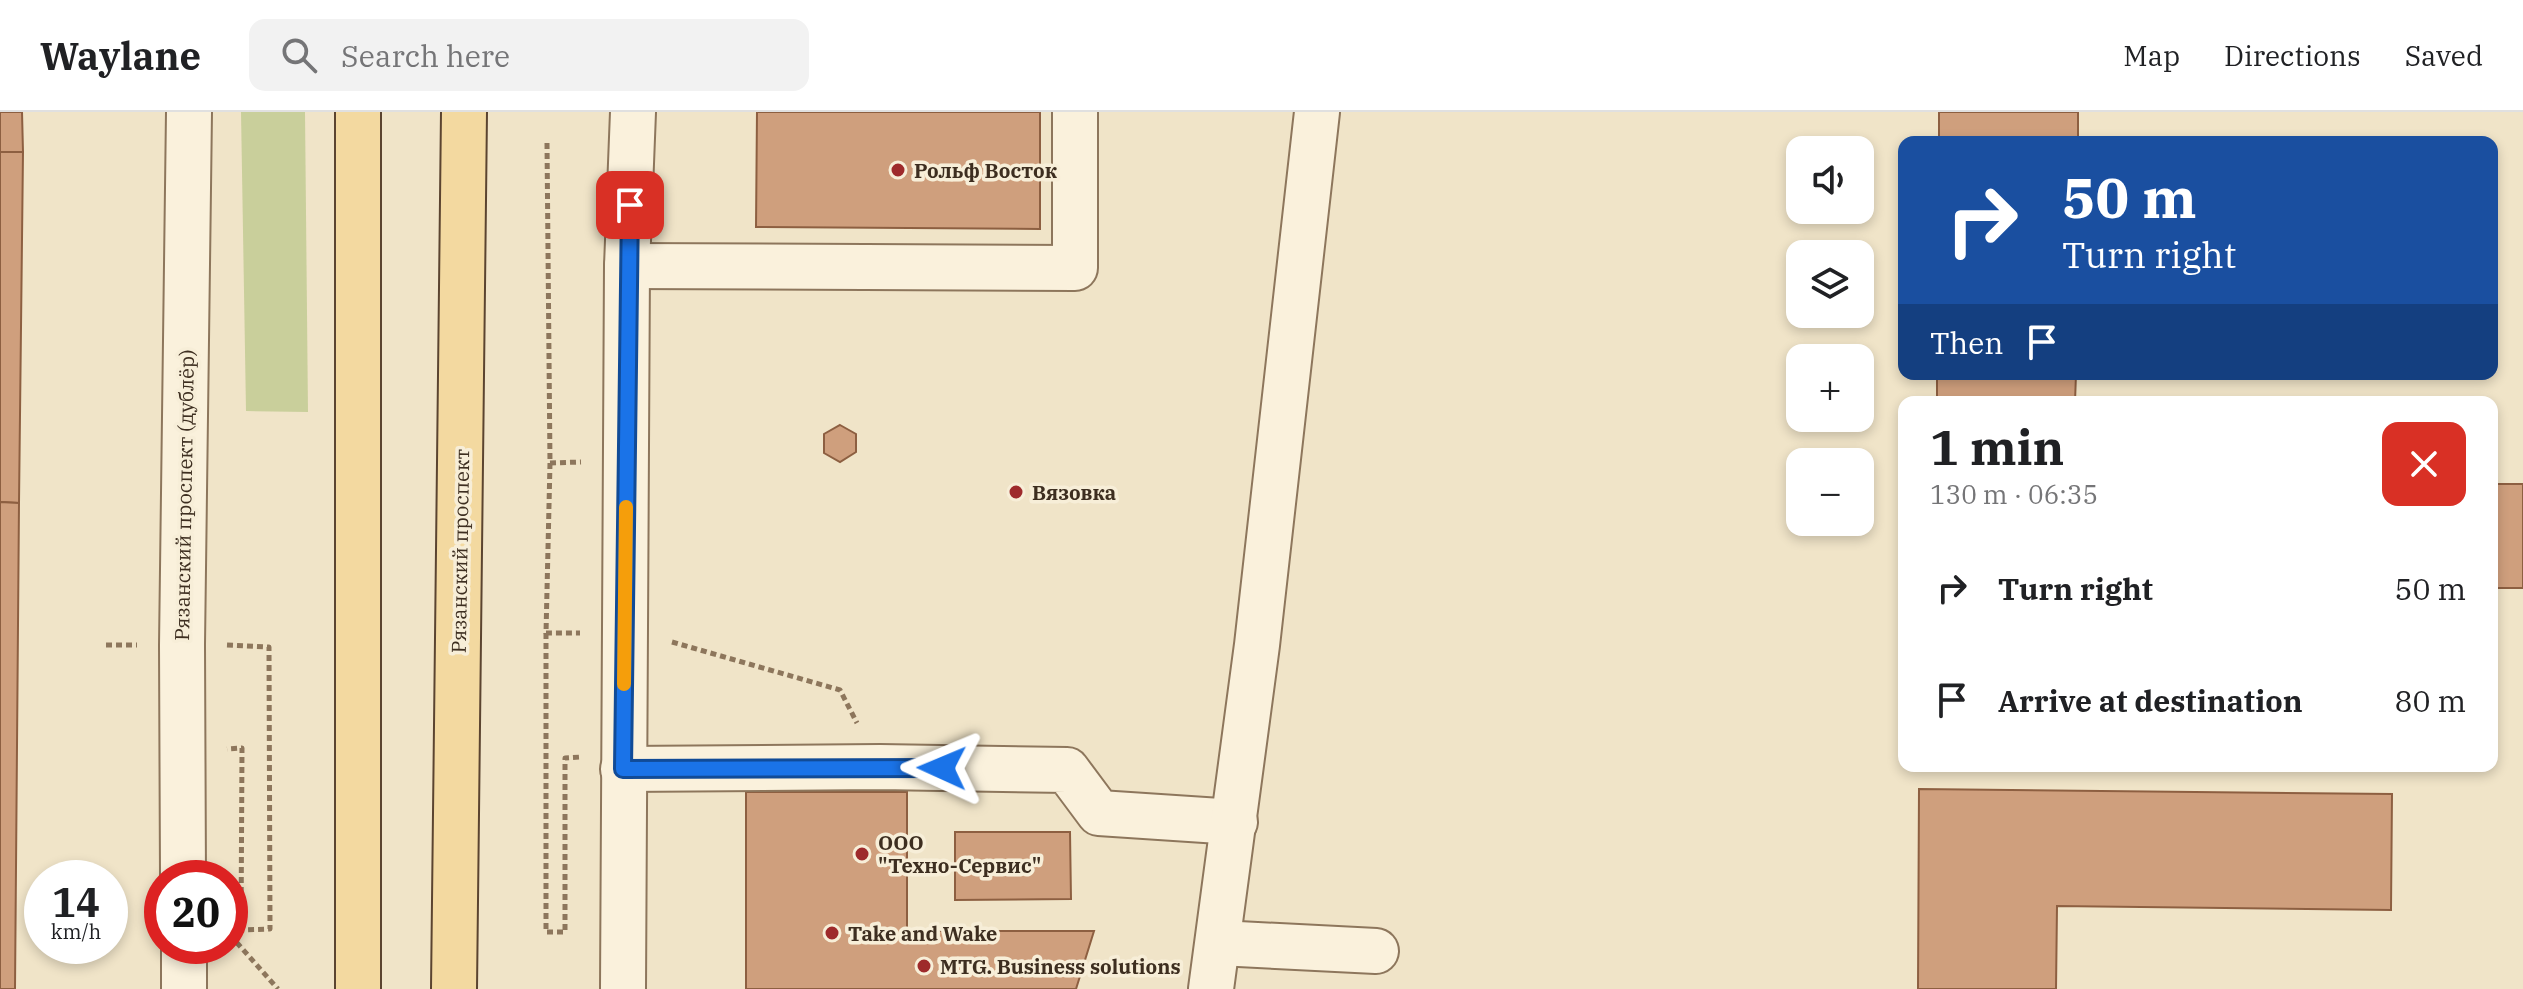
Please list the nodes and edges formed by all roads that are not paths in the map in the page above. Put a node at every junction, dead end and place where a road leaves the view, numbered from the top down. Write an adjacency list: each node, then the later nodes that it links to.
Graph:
1 (189, 112): 10 (street, Рязанский проспект (дублёр))
2 (358, 112): 15 (main road)
3 (464, 112): 16 (main road, Рязанский проспект)
4 (633, 112): 7 (street)
5 (1075, 112): 7 (street)
6 (1317, 112): 9 (street)
7 (627, 266): 8 (street)
8 (623, 769): 9 (street); 17 (street)
9 (1235, 822): 11 (street)
10 (183, 860)
11 (1219, 943): 12 (street); 18 (street)
12 (1376, 951)
13 (184, 964): 14 (street)
14 (184, 989)
15 (358, 989)
16 (454, 989)
17 (623, 989)
18 (1211, 989)

